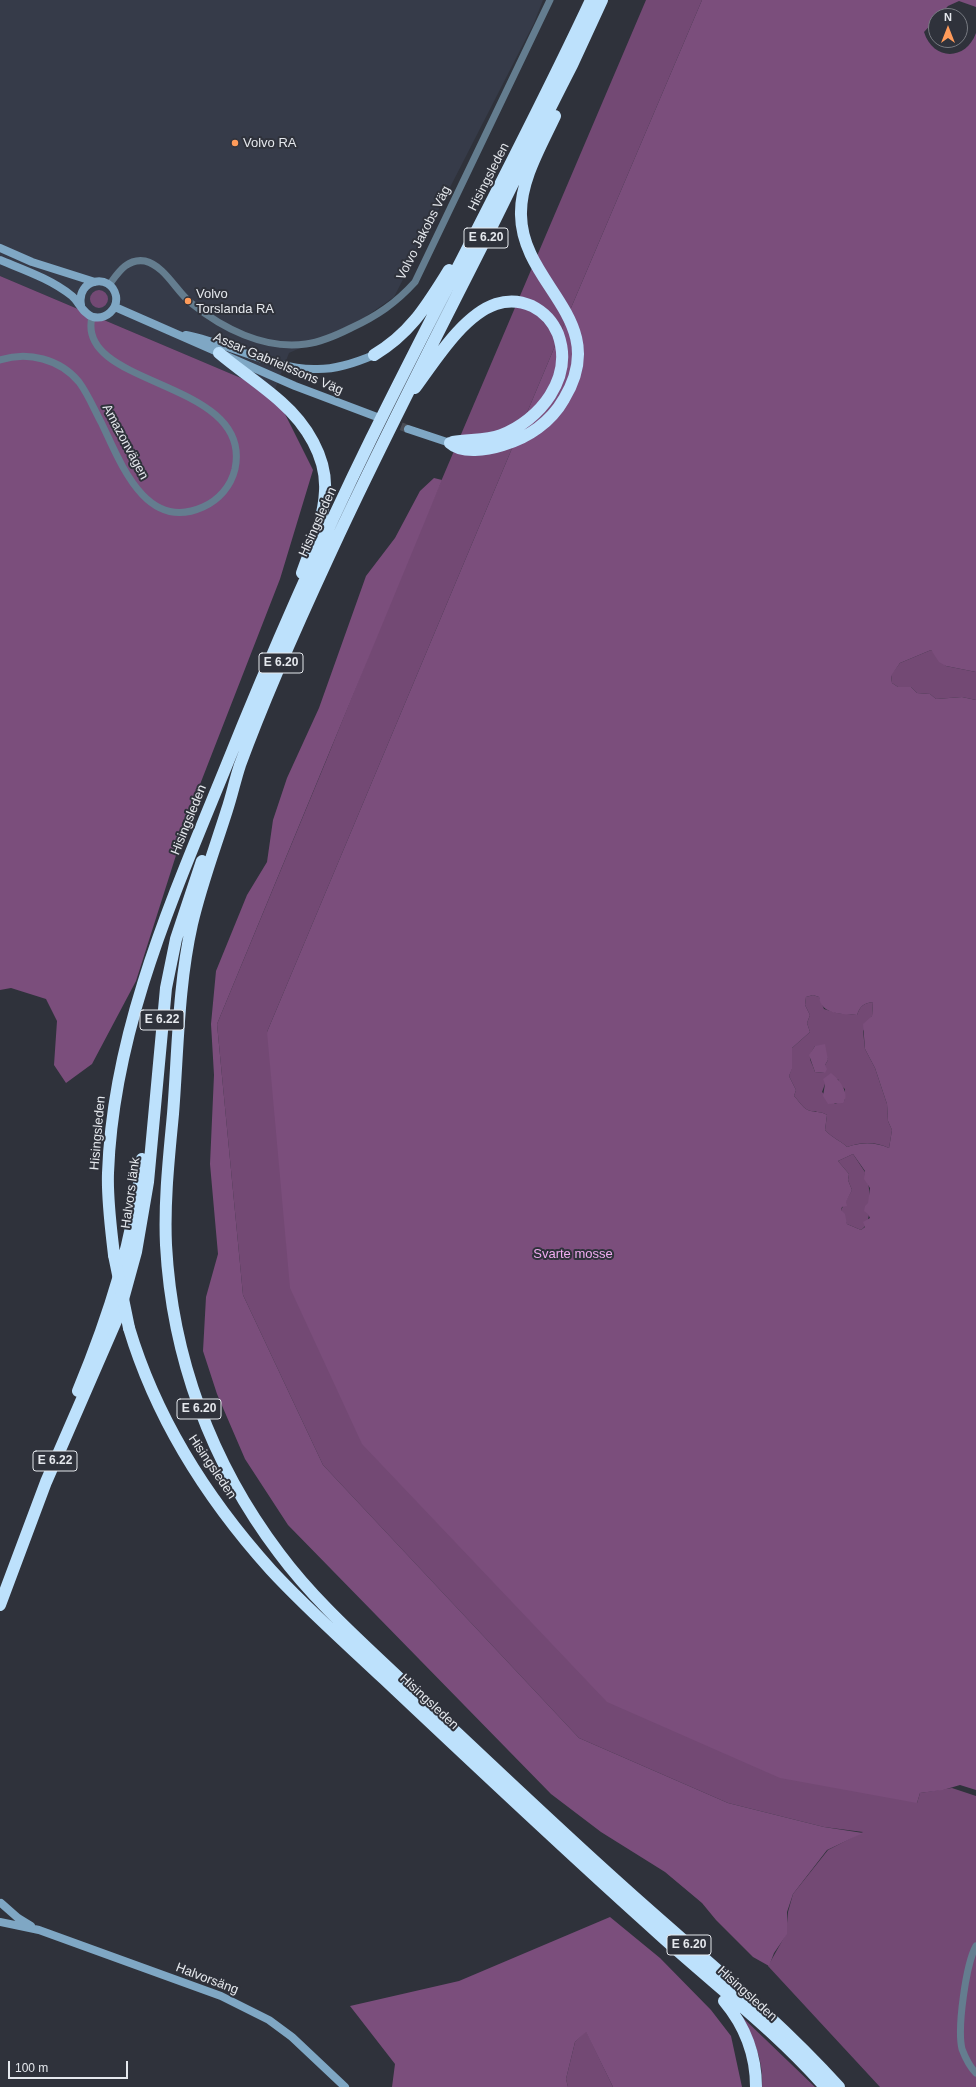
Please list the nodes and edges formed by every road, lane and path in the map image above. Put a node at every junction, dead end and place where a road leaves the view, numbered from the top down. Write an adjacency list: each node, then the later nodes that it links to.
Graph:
1 (550, 0): 9 (street, Volvo Jakobs Väg)
2 (591, 0): 5 (highway, Hisingsleden / E 6.20)
3 (602, 0): 4 (highway, Hisingsleden / E 6.20)
4 (572, 65): 17 (highway, Hisingsleden / E 6.20); 20 (highway)
5 (483, 220): 15 (highway, E 6.20); 21 (highway, Hisingsleden / E 6.20)
6 (0, 248): 8 (street)
7 (0, 260): 10 (street)
8 (95, 282): 9 (street); 10 (street)
9 (109, 284): 11 (street)
10 (81, 305): 12 (street)
11 (115, 307): 12 (street); 13 (street, Assar Gabrielssons Väg)
12 (92, 317): 16 (street, Amazonvägen)
13 (170, 332): 14 (street, Assar Gabrielssons Väg); 15 (street, Assar Gabrielssons Väg)
14 (219, 352): 18 (street, Assar Gabrielssons Väg); 21 (highway)
15 (374, 355)
16 (0, 360)
17 (398, 409): 20 (highway); 22 (highway, Hisingsleden / E 6.20)
18 (377, 417)
19 (408, 429): 20 (street)
20 (450, 443)
21 (297, 601): 23 (highway, Hisingsleden / E 6.20)
22 (238, 771): 25 (highway, Halvors länk / E 6.22); 31 (highway, Hisingsleden / E 6.20)
23 (194, 845): 24 (highway, Halvors länk / E 6.22); 30 (highway, Hisingsleden / E 6.20, bridge)
24 (0, 1587)
25 (0, 1605)
26 (0, 1905): 28 (street, Halvorsäng)
27 (0, 1922): 28 (street, Halvorsäng)
28 (39, 1930): 33 (street, Halvorsäng)
29 (976, 1946): 32 (street)
30 (710, 1980): 34 (highway, E 6.20); 35 (highway, Hisingsleden / E 6.20)
31 (765, 2014): 36 (highway, Hisingsleden / E 6.20); 37 (highway, E 6.20)
32 (976, 2073)
33 (345, 2087)
34 (756, 2087)
35 (825, 2087)
36 (839, 2087)
37 (849, 2087)

